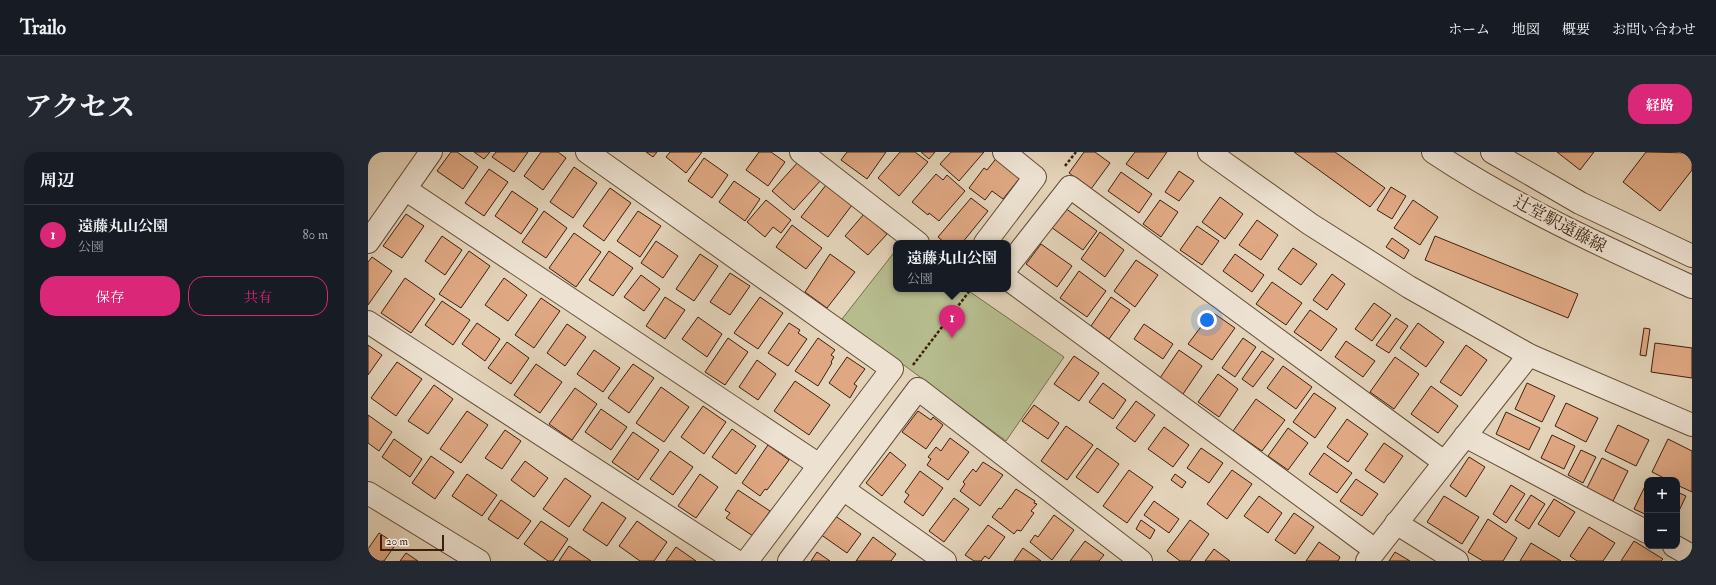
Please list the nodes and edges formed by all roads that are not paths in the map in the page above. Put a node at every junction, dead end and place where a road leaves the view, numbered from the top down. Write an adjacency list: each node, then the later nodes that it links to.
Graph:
1 (431, 152): 8 (street)
2 (588, 152): 21 (street)
3 (802, 152): 9 (street)
4 (1004, 152): 10 (street)
5 (1209, 152): 17 (street)
6 (1433, 152): 15 (street, 辻堂駅遠藤線)
7 (1492, 152): 12 (street, 辻堂駅遠藤線)
8 (405, 189): 11 (street); 21 (street)
9 (914, 240)
10 (987, 240)
11 (368, 242)
12 (1692, 256)
13 (1011, 262): 20 (street)
14 (1011, 281): 27 (street)
15 (1692, 287)
16 (368, 322): 30 (street)
17 (1529, 355): 18 (street); 19 (street)
18 (1692, 425)
19 (1465, 436): 20 (street); 25 (street)
20 (1444, 462): 24 (street)
21 (819, 465): 31 (street)
22 (843, 489): 32 (street); 33 (street); 34 (street)
23 (368, 493): 29 (street)
24 (1396, 523): 27 (street); 35 (street)
25 (1644, 530)
26 (1679, 549): 28 (street)
27 (1371, 556)
28 (1692, 556)
29 (479, 561)
30 (736, 561)
31 (747, 561)
32 (789, 561)
33 (945, 561)
34 (1140, 561)
35 (1457, 561)

